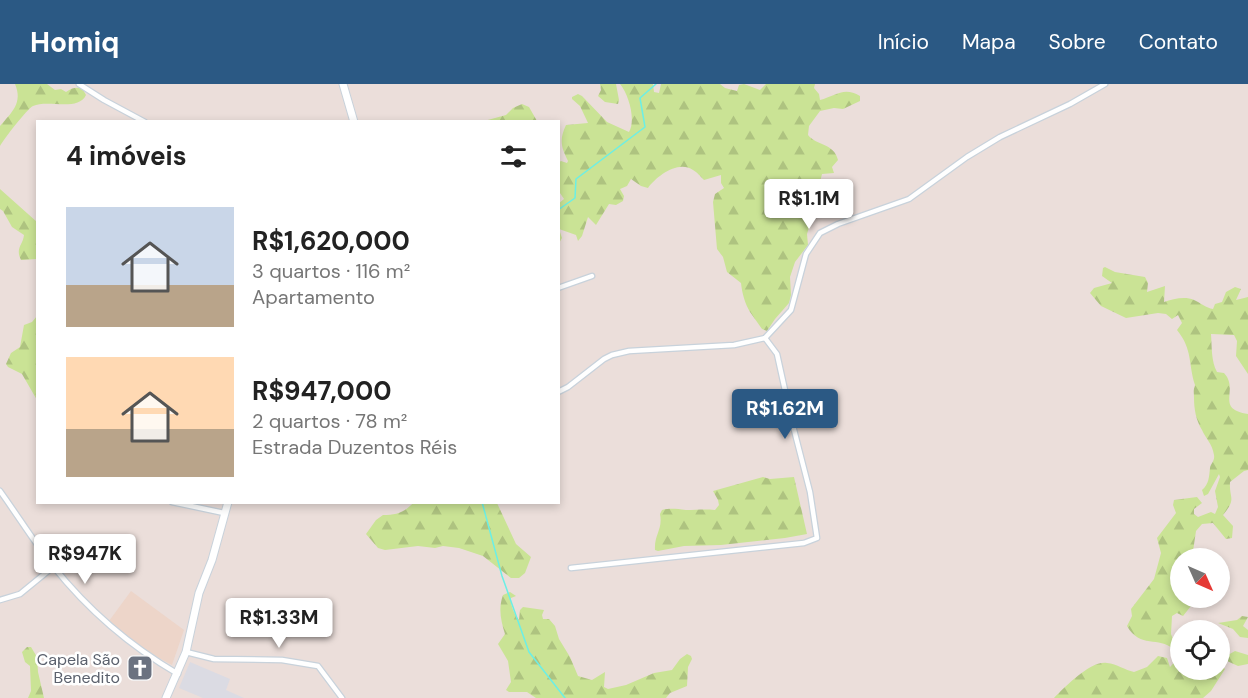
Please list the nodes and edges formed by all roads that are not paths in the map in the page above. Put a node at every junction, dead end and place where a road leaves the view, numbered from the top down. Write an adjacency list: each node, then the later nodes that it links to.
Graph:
1 (79, 84): 4 (street)
2 (343, 84): 5 (main road)
3 (1105, 84): 8 (street)
4 (141, 120)
5 (353, 120)
6 (592, 276): 7 (street)
7 (560, 287)
8 (765, 338): 9 (street); 15 (street)
9 (560, 391)
10 (0, 491): 14 (street)
11 (181, 504): 13 (street)
12 (227, 504): 13 (main road)
13 (224, 513): 17 (main road)
14 (53, 567): 16 (street); 18 (street)
15 (571, 568)
16 (0, 600)
17 (186, 652): 18 (main road); 20 (street)
18 (178, 674): 19 (main road)
19 (166, 698)
20 (342, 698)

